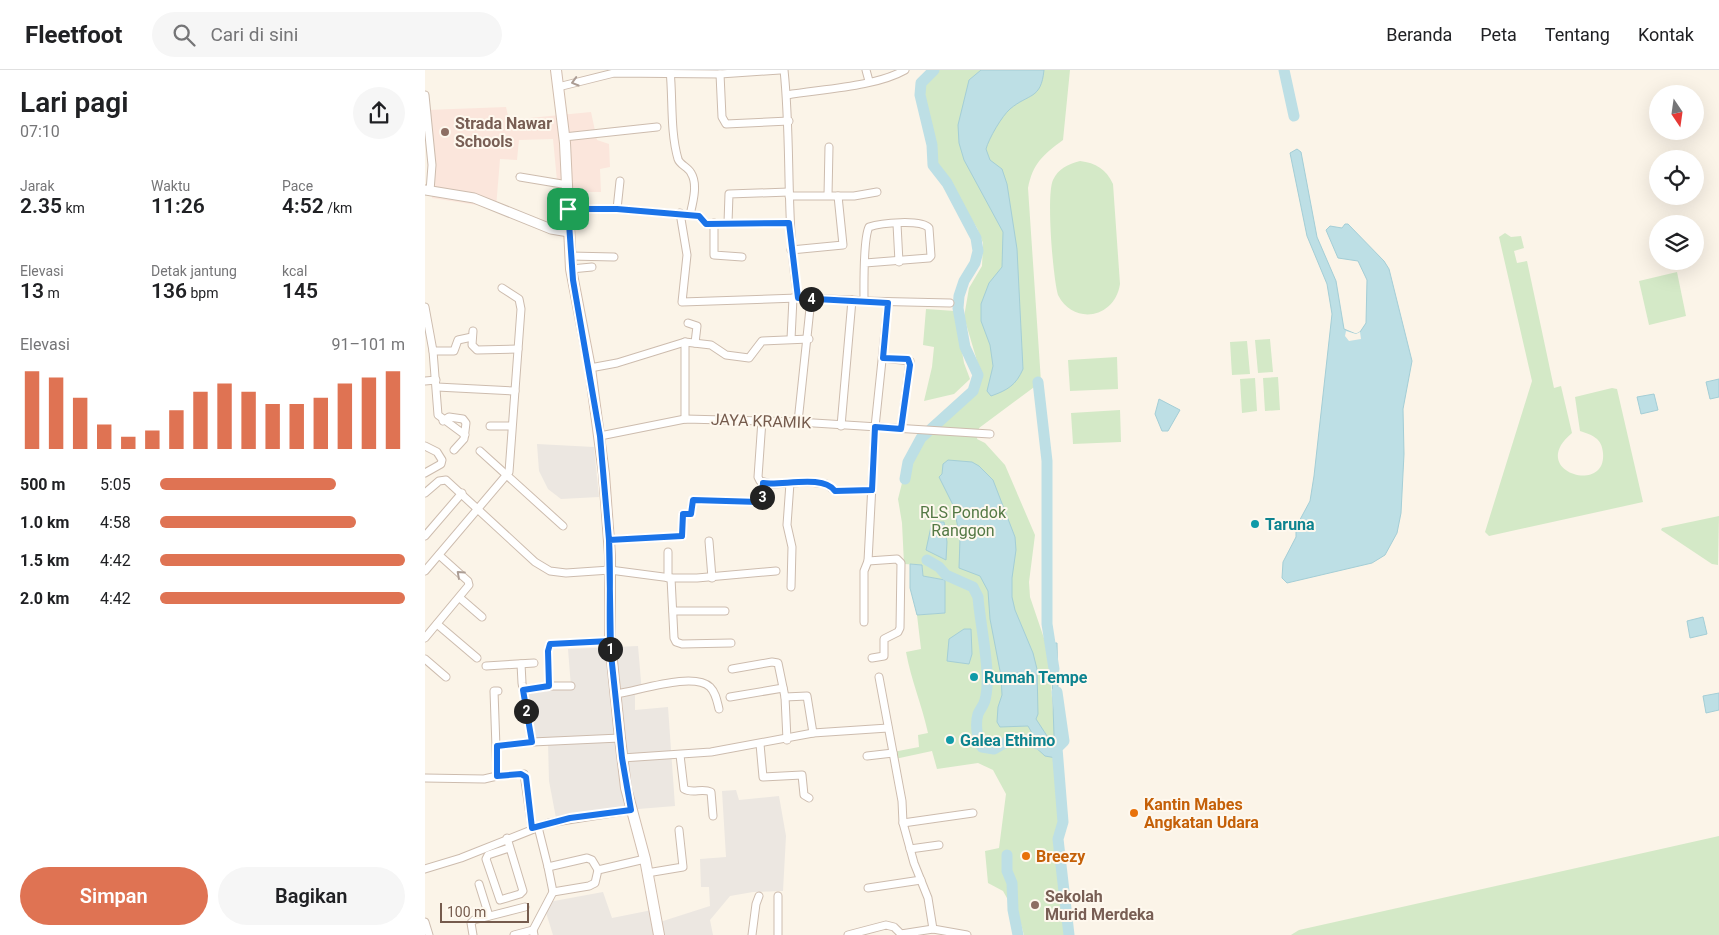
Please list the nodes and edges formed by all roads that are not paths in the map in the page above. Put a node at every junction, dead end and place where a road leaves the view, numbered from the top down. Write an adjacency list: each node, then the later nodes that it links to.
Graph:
1 (556, 70): 9 (main road)
2 (780, 70): 7 (street)
3 (785, 70): 11 (street)
4 (867, 70): 8 (street)
5 (905, 70): 8 (street)
6 (670, 72): 7 (street); 9 (street, one-way to 9); 27 (street)
7 (720, 74): 12 (street)
8 (869, 82): 11 (street)
9 (558, 87): 14 (main road)
10 (425, 95): 19 (street)
11 (787, 95): 12 (street)
12 (789, 121): 21 (street)
13 (657, 127): 14 (street)
14 (564, 137): 18 (main road)
15 (829, 148): 22 (street)
16 (520, 177): 18 (street)
17 (620, 181): 25 (street)
18 (567, 186): 24 (main road)
19 (428, 191): 32 (street)
20 (877, 192): 23 (street)
21 (789, 194): 22 (street); 29 (street); 30 (street)
22 (828, 195): 23 (street)
23 (838, 196): 33 (street)
24 (568, 209): 25 (street); 32 (main road)
25 (617, 209): 26 (street)
26 (680, 213): 27 (street); 42 (street)
27 (690, 214): 28 (street)
28 (714, 223): 29 (street); 36 (street)
29 (728, 223): 30 (street)
30 (789, 223): 33 (street)
31 (897, 224): 37 (street); 37 (street); 38 (street)
32 (569, 232): 34 (main road)
33 (791, 250): 42 (street)
34 (570, 256): 35 (street); 40 (main road)
35 (614, 257)
36 (741, 257)
37 (899, 262): 38 (street)
38 (865, 263): 45 (street)
39 (593, 267): 40 (street)
40 (571, 269): 57 (main road)
41 (502, 288): 54 (street)
42 (795, 298): 43 (street); 50 (street)
43 (811, 298): 44 (street); 51 (street)
44 (852, 300): 45 (street); 67 (street)
45 (864, 301): 46 (street)
46 (888, 303): 47 (street); 56 (street)
47 (950, 303)
48 (425, 307): 55 (street)
49 (687, 323): 53 (street)
50 (791, 339): 51 (street); 53 (street)
51 (809, 339): 64 (street)
52 (685, 342): 53 (street); 57 (street); 61 (street)
53 (695, 343)
54 (518, 349): 55 (street); 60 (street)
55 (433, 351): 59 (street)
56 (883, 358): 68 (street); 69 (street)
57 (590, 368): 72 (main road)
58 (425, 381): 59 (street)
59 (436, 383): 60 (street); 63 (street)
60 (515, 391): 66 (street)
61 (685, 419): 62 (street, JAYA KRAMIK); 72 (street, JAYA KRAMIK)
62 (762, 420): 64 (street, JAYA KRAMIK); 78 (street)
63 (443, 421): 71 (street); 71 (street)
64 (798, 422): 67 (street, JAYA KRAMIK)
65 (490, 426): 66 (street)
66 (511, 426): 77 (street)
67 (841, 426): 68 (street, JAYA KRAMIK)
68 (875, 427): 69 (street, JAYA KRAMIK); 80 (street)
69 (901, 429): 70 (street, JAYA KRAMIK)
70 (990, 434)
71 (465, 435): 74 (street)
72 (600, 436): 86 (main road)
73 (425, 446): 76 (street)
74 (454, 450)
75 (480, 451): 77 (street)
76 (425, 473)
77 (508, 475): 83 (street); 84 (street)
78 (763, 483): 79 (street); 86 (street)
79 (790, 483): 80 (street); 96 (street)
80 (872, 490): 90 (street)
81 (426, 491): 82 (street)
82 (462, 493): 83 (street); 85 (street)
83 (479, 509): 89 (street); 91 (street)
84 (563, 526)
85 (425, 536)
86 (609, 540): 91 (main road)
87 (709, 540): 95 (street)
88 (668, 552): 94 (street)
89 (439, 554): 93 (street); 97 (street, one-way to 89)
90 (868, 561): 101 (street); 108 (street)
91 (610, 570): 94 (street); 104 (main road)
92 (776, 570): 95 (street)
93 (425, 571)
94 (669, 578): 95 (street); 98 (street)
95 (712, 578)
96 (791, 587)
97 (460, 598): 100 (street); 102 (street)
98 (673, 611): 99 (street); 105 (street)
99 (725, 611)
100 (482, 617)
101 (864, 622)
102 (437, 624): 103 (street); 107 (street)
103 (425, 638)
104 (610, 641): 115 (street); 120 (main road)
105 (731, 642)
106 (425, 658): 113 (street)
107 (477, 658)
108 (872, 658)
109 (534, 663): 110 (street)
110 (521, 664): 111 (street); 118 (street)
111 (486, 666)
112 (732, 669): 117 (street)
113 (446, 677)
114 (879, 677): 124 (street)
115 (549, 686): 116 (street); 118 (street)
116 (571, 686)
117 (783, 688): 121 (street); 122 (street)
118 (523, 690): 128 (street)
119 (498, 691): 130 (street)
120 (615, 694): 123 (street); 126 (main road)
121 (730, 697)
122 (785, 697): 125 (street); 127 (street)
123 (719, 709)
124 (888, 728): 125 (street); 131 (street)
125 (813, 733): 127 (street)
126 (620, 738): 128 (street); 134 (main road)
127 (787, 740): 129 (street)
128 (532, 742): 130 (street)
129 (760, 744): 132 (street); 137 (street)
130 (497, 746): 135 (street)
131 (893, 753): 133 (street); 141 (street)
132 (680, 755): 134 (street); 140 (street)
133 (867, 756)
134 (622, 758): 138 (main road)
135 (497, 776): 136 (street); 142 (street)
136 (425, 778)
137 (809, 798)
138 (631, 810): 142 (street); 148 (main road)
139 (973, 813): 141 (street)
140 (713, 816)
141 (903, 823): 147 (street)
142 (535, 828): 144 (street); 149 (street)
143 (679, 830): 152 (street)
144 (507, 838): 146 (street); 150 (street)
145 (939, 844): 147 (street)
146 (509, 848): 146 (street)
147 (910, 849): 153 (street)
148 (645, 859): 151 (street); 152 (main road)
149 (548, 867): 151 (street); 156 (street)
150 (425, 869)
151 (598, 870): 156 (street)
152 (647, 873): 167 (main road)
153 (921, 880): 155 (street); 162 (street)
154 (479, 884): 160 (street)
155 (868, 888)
156 (553, 892): 163 (street)
157 (759, 896): 168 (street)
158 (778, 896): 169 (street)
159 (525, 907): 160 (street)
160 (489, 916): 165 (street)
161 (425, 922): 164 (street)
162 (933, 928): 170 (street); 171 (street)
163 (533, 932): 166 (street)
164 (429, 935)
165 (473, 935)
166 (514, 935)
167 (659, 935)
168 (752, 935)
169 (778, 935)
170 (848, 935)
171 (967, 935)

